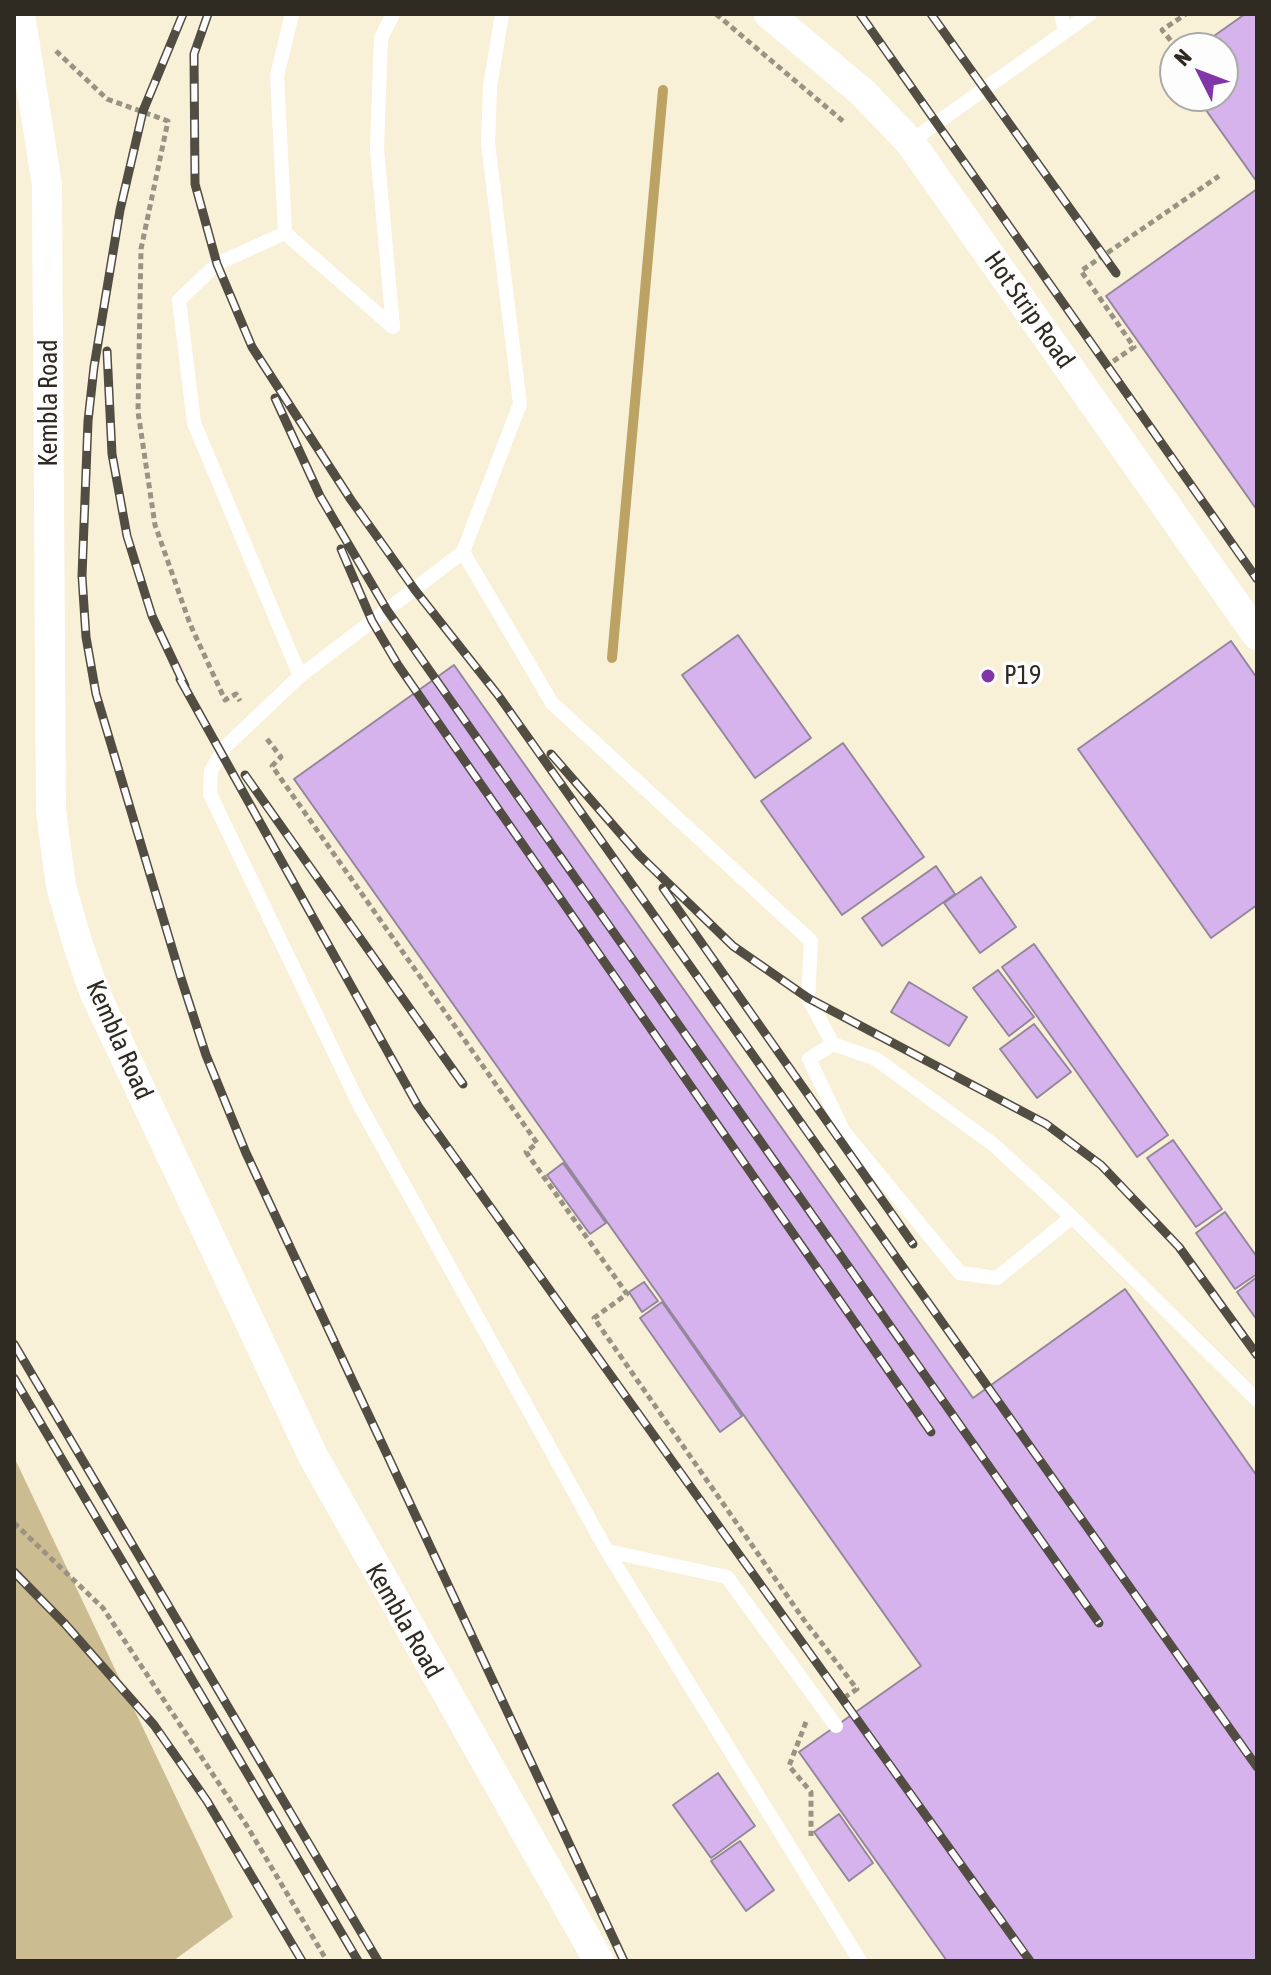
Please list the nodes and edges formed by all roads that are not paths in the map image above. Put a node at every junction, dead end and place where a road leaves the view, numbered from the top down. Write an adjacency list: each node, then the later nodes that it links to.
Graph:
1 (20, 14): 19 (street, Kembla Road)
2 (292, 14): 10 (lane)
3 (393, 14): 10 (lane)
4 (502, 14): 11 (lane)
5 (769, 14): 9 (street, Hot Strip Road)
6 (1061, 14): 8 (lane)
7 (1090, 14): 8 (lane)
8 (1065, 31): 9 (lane)
9 (910, 142): 12 (street, Hot Strip Road)
10 (285, 233): 13 (lane)
11 (463, 552): 13 (lane); 14 (lane)
12 (1257, 635)
13 (300, 676): 17 (lane)
14 (833, 1044): 15 (lane); 15 (lane)
15 (1072, 1217): 16 (lane)
16 (1257, 1400)
17 (607, 1551): 18 (lane); 20 (lane)
18 (836, 1726)
19 (599, 1961)
20 (860, 1961)

